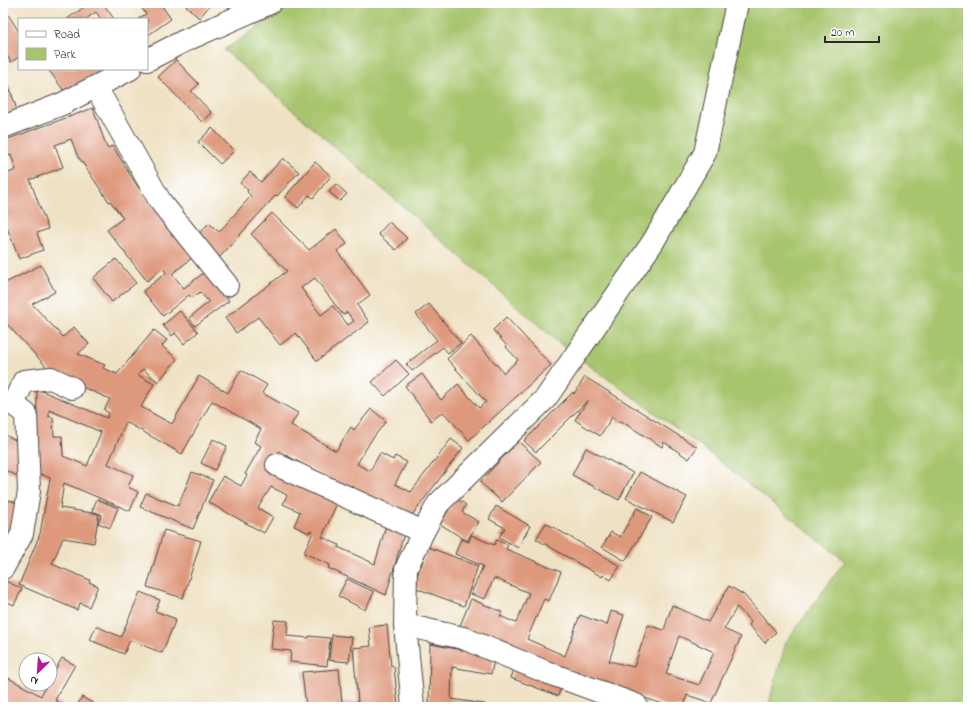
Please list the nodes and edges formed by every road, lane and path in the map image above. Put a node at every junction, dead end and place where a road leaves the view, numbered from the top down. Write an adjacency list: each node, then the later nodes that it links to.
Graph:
1 (270, 3): 3 (street)
2 (737, 3): 11 (street)
3 (148, 59)
4 (128, 70): 5 (street)
5 (96, 87): 6 (street); 7 (street)
6 (3, 127)
7 (227, 285)
8 (72, 388): 9 (street)
9 (8, 404): 12 (street)
10 (276, 466): 11 (street)
11 (423, 532): 13 (street)
12 (3, 568)
13 (405, 625): 14 (street); 15 (street)
14 (636, 705)
15 (413, 707)

